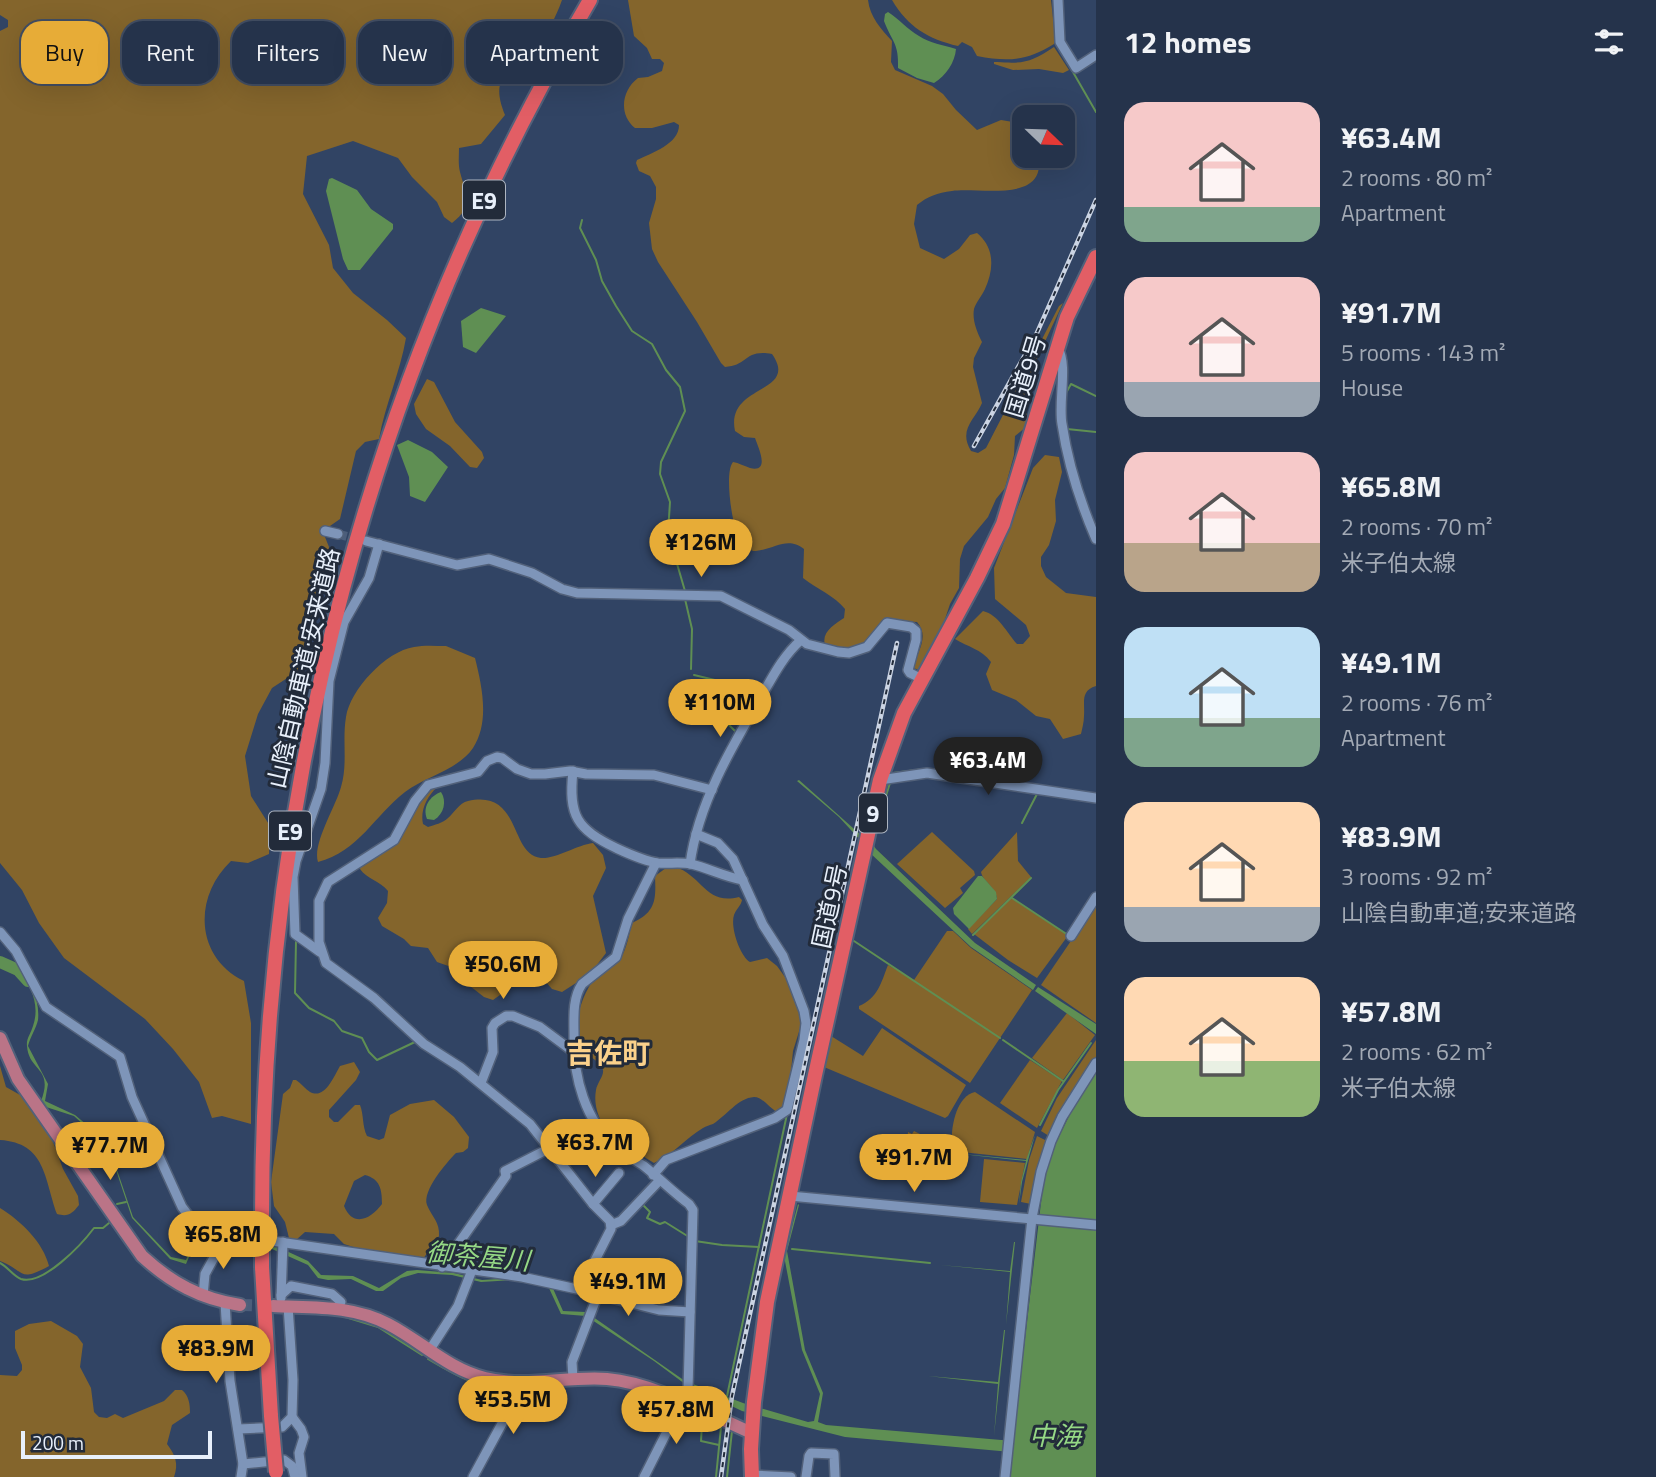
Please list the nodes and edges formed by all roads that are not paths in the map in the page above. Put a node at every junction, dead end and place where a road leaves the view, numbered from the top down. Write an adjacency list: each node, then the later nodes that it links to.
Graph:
1 (590, 0): 57 (highway, 山陰自動車道;安来道路 / E9, bridge)
2 (1058, 0): 3 (street)
3 (1096, 55)
4 (1096, 257): 5 (highway, 国道9号 / 9)
5 (1057, 346): 8 (street); 12 (highway, 国道9号 / 9)
6 (325, 531): 7 (street)
7 (338, 534)
8 (1096, 539)
9 (366, 541): 10 (street)
10 (379, 544): 11 (street); 24 (street)
11 (801, 640): 12 (street); 15 (street)
12 (922, 680): 14 (highway, 国道9号 / 9)
13 (573, 772): 15 (street); 18 (street); 24 (street)
14 (880, 780): 16 (street); 32 (highway, 国道9号 / 9)
15 (712, 790): 17 (street)
16 (1096, 798)
17 (696, 834): 19 (street); 20 (street)
18 (656, 863): 19 (street); 26 (street)
19 (690, 864): 20 (street)
20 (743, 880): 31 (street)
21 (1096, 897): 23 (street)
22 (0, 932): 37 (street)
23 (1071, 936)
24 (323, 957): 28 (street)
25 (0, 1038): 43 (main road)
26 (575, 1053): 28 (street); 31 (street)
27 (1096, 1063): 34 (street)
28 (481, 1083): 29 (street)
29 (550, 1148): 33 (street); 39 (street)
30 (620, 1173): 33 (street)
31 (656, 1178): 35 (street); 48 (street)
32 (790, 1196): 34 (street); 55 (highway, 国道9号 / 9)
33 (593, 1204): 35 (street)
34 (1034, 1218): 36 (street); 67 (street)
35 (611, 1225): 41 (street)
36 (1096, 1225)
37 (226, 1237): 38 (street); 43 (street)
38 (283, 1249): 39 (street); 45 (street)
39 (442, 1267): 40 (street)
40 (471, 1276): 41 (street); 49 (street)
41 (589, 1283): 42 (street)
42 (595, 1294): 48 (street); 50 (street)
43 (203, 1296): 44 (main road)
44 (225, 1303): 46 (main road); 54 (street)
45 (281, 1304): 47 (main road); 47 (street); 53 (street)
46 (240, 1305)
47 (336, 1305): 49 (main road)
48 (690, 1312): 52 (street)
49 (429, 1351): 51 (main road)
50 (573, 1380): 51 (main road); 52 (main road)
51 (524, 1383): 62 (street)
52 (685, 1396): 55 (main road); 63 (street)
53 (292, 1417): 54 (street); 61 (street)
54 (239, 1429): 56 (street)
55 (752, 1433): 58 (highway, 国道9号 / 9)
56 (243, 1464): 59 (street); 60 (street)
57 (277, 1475)
58 (752, 1476): 64 (street)
59 (241, 1477)
60 (295, 1477)
61 (302, 1477)
62 (474, 1477)
63 (645, 1477)
64 (791, 1477)
65 (806, 1477): 66 (street)
66 (835, 1477)
67 (1005, 1477)

